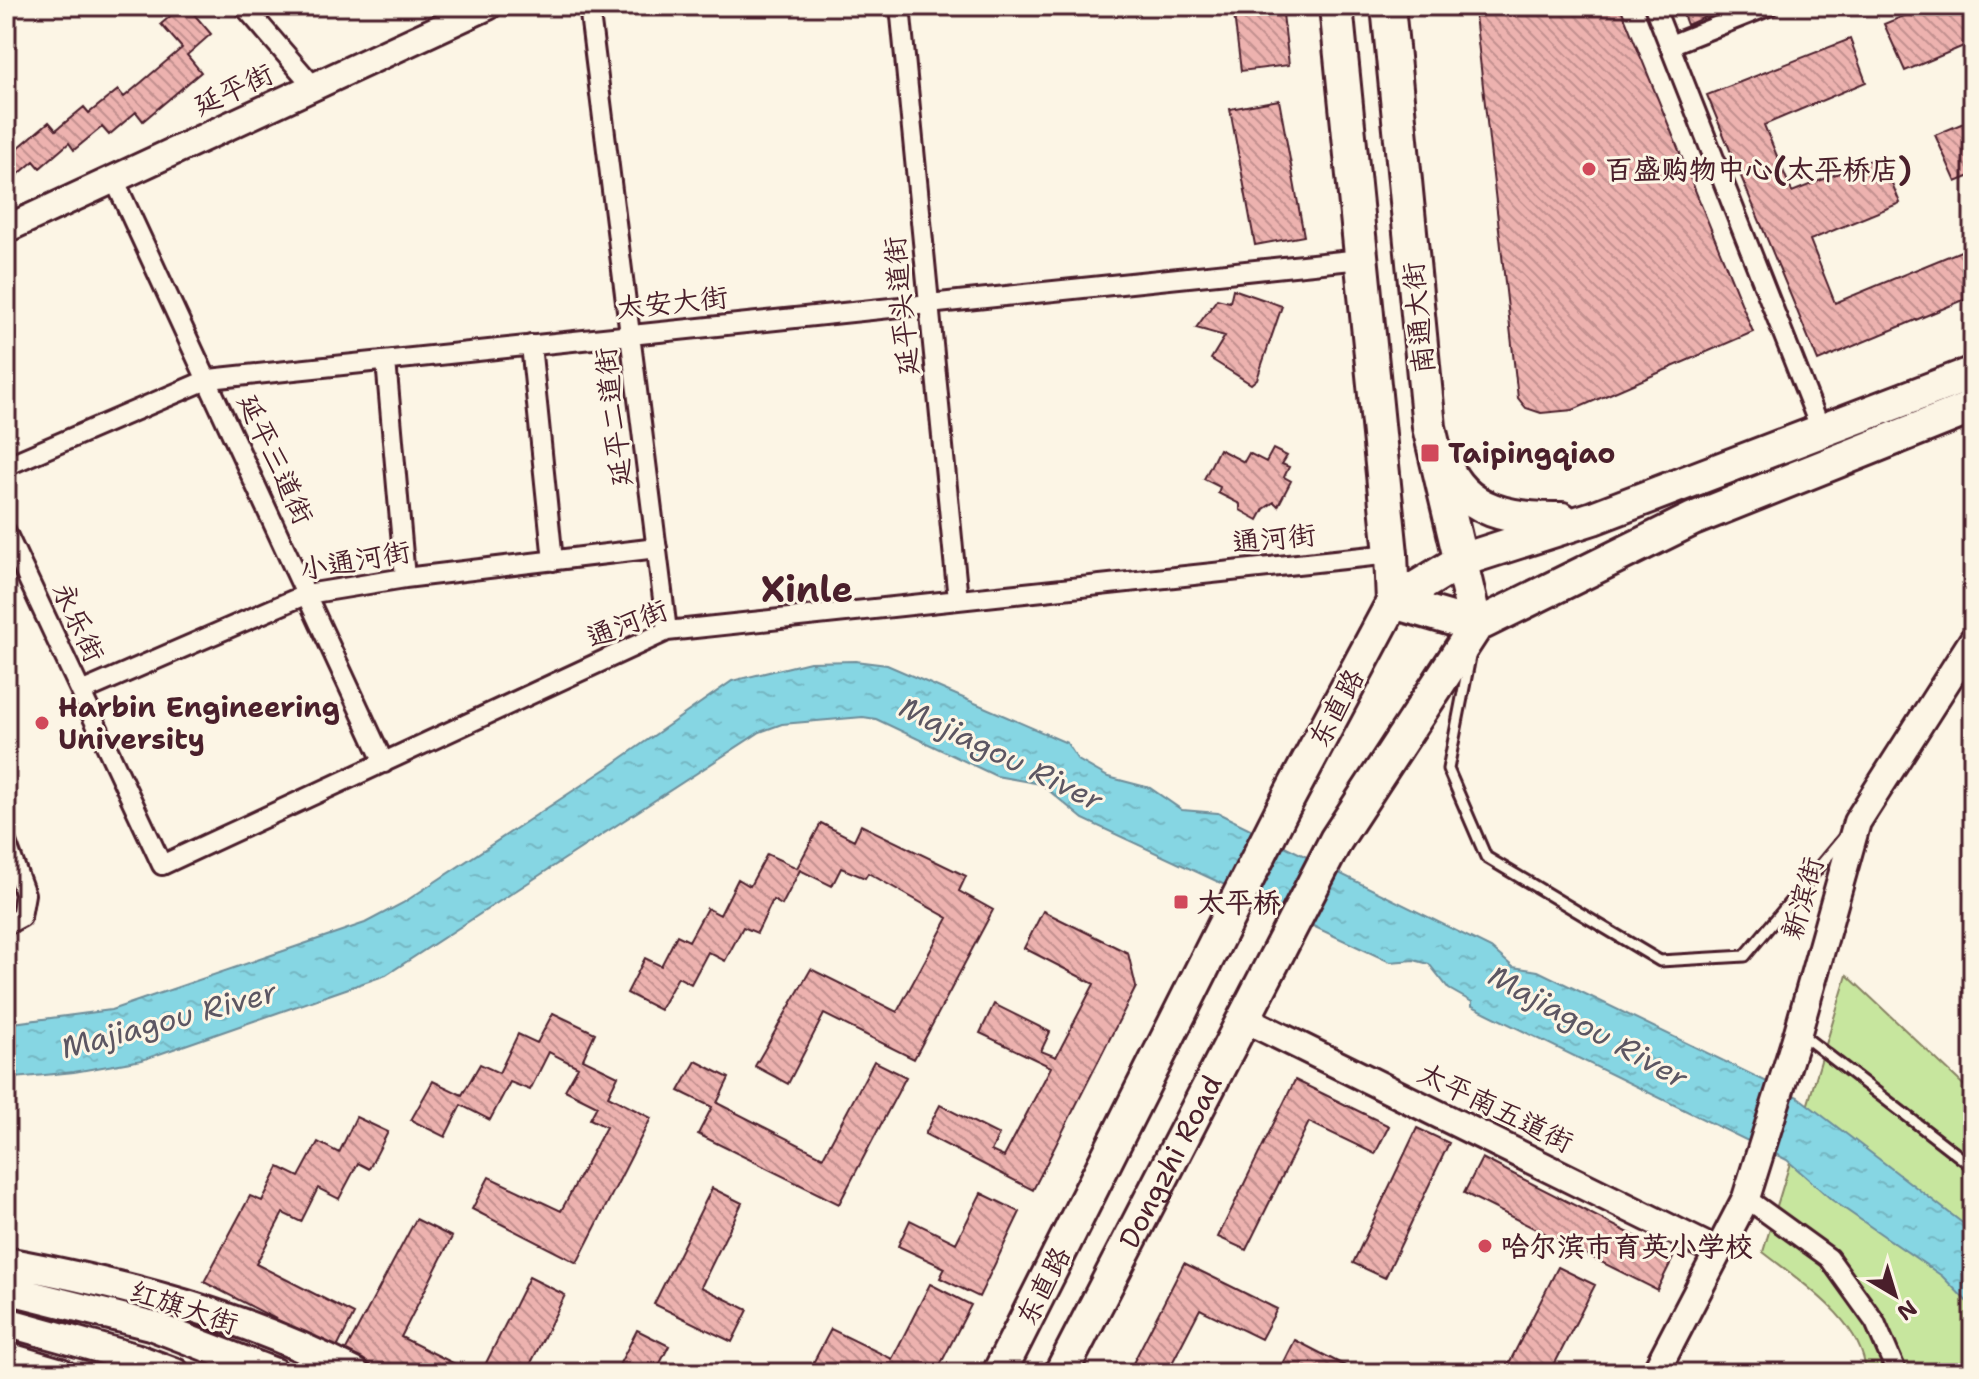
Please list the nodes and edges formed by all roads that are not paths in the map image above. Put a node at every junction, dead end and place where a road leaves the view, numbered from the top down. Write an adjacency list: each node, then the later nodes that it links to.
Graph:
1 (244, 6): 10 (street)
2 (488, 6): 10 (street, 延平街)
3 (589, 6): 15 (street, 延平二道街)
4 (900, 6): 14 (street, 延平头道街)
5 (1336, 6): 13 (highway, 南通大街)
6 (1388, 6): 21 (highway, 南通大街)
7 (1654, 6): 9 (street)
8 (1768, 6): 9 (street)
9 (1670, 45): 22 (street)
10 (314, 87): 11 (street, 延平街)
11 (114, 179): 12 (street, 延平街); 19 (street, 延平三道街)
12 (6, 229)
13 (1361, 259): 14 (street, 太安大街); 27 (highway, 南通大街)
14 (929, 304): 15 (street, 太安大街); 32 (street, 延平头道街)
15 (632, 335): 16 (street, 太安大街); 26 (street, 延平二道街)
16 (531, 345): 17 (street, 太安大街); 29 (street)
17 (386, 361): 19 (street, 太安大街); 30 (street)
18 (1973, 373): 22 (highway)
19 (209, 379): 23 (street, 太安大街); 31 (street, 延平三道街)
20 (1973, 407): 34 (highway)
21 (1429, 427): 24 (highway); 28 (highway, 南通大街)
22 (1821, 430): 24 (highway)
23 (6, 466)
24 (1593, 518): 28 (highway)
25 (6, 532): 37 (street, 永乐街)
26 (657, 548): 29 (street, 小通河街); 35 (street, 延平二道街)
27 (1391, 554): 32 (street, 通河街); 33 (highway, 南通大街)
28 (1462, 560): 33 (highway); 34 (highway, 南通大街)
29 (553, 561): 30 (street, 小通河街)
30 (405, 578): 31 (street, 小通河街)
31 (307, 594): 37 (street, 小通河街); 38 (street, 延平三道街)
32 (958, 600): 35 (street, 通河街)
33 (1393, 602): 34 (highway); 56 (highway, 东直路)
34 (1476, 626): 39 (lane); 43 (highway, Dongzhi Road)
35 (667, 631): 38 (street, 通河街)
36 (1973, 640): 39 (street, 新滨街)
37 (81, 692): 41 (street, 永乐街)
38 (384, 763): 41 (street, 通河街)
39 (1857, 822): 44 (street, 新滨街)
40 (6, 842): 42 (street)
41 (162, 865)
42 (14, 921)
43 (1245, 1019): 47 (street, 太平南五道街); 57 (highway, Dongzhi Road)
44 (1798, 1032): 45 (lane); 46 (street, 新滨街)
45 (1973, 1167)
46 (1746, 1198): 47 (street, 新滨街); 59 (street)
47 (1718, 1252): 58 (street, 新滨街)
48 (6, 1262): 55 (main road, 红旗大街)
49 (6, 1289): 54 (main road)
50 (6, 1322): 53 (main road)
51 (6, 1357): 52 (main road)
52 (61, 1373)
53 (175, 1373)
54 (275, 1373)
55 (355, 1373)
56 (999, 1373)
57 (1061, 1373)
58 (1655, 1373)
59 (1897, 1373)

